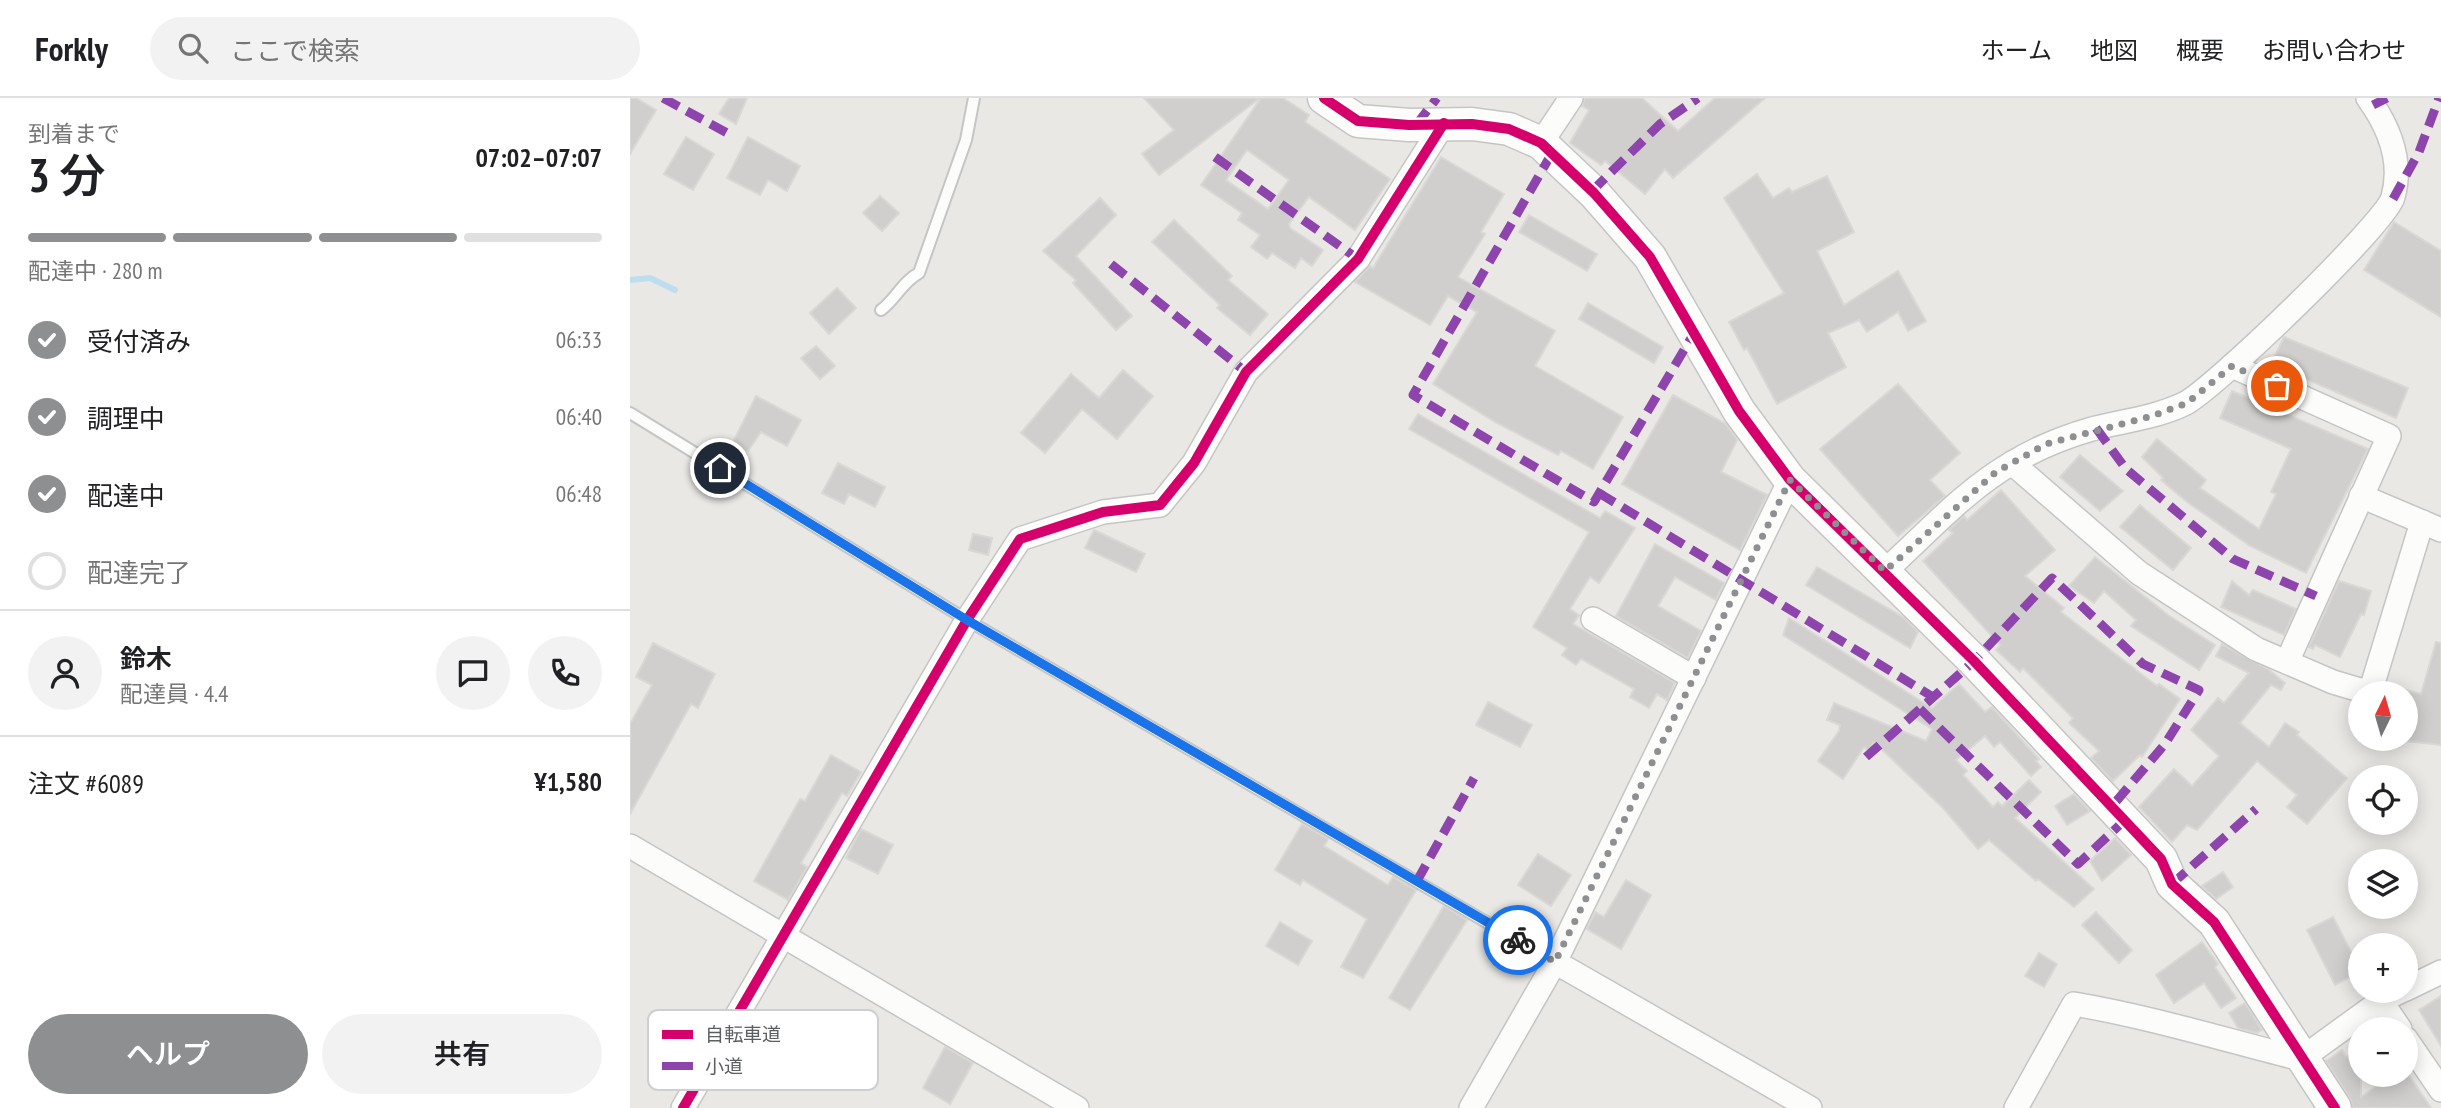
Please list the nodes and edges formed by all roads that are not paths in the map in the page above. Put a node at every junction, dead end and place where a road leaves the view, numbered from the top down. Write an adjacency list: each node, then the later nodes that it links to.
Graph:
1 (974, 98): 7 (lane)
2 (1324, 98): 5 (street)
3 (1571, 98): 6 (street)
4 (2368, 98): 8 (street)
5 (1444, 123): 6 (street); 16 (street)
6 (1541, 143): 11 (street)
7 (881, 310)
8 (2232, 366): 10 (street); 12 (street)
9 (630, 413): 16 (lane)
10 (2012, 463): 14 (street); 17 (street)
11 (1790, 480): 14 (street); 18 (street)
12 (2361, 496): 13 (street); 17 (street)
13 (2432, 526): 17 (street)
14 (1885, 571): 27 (street)
15 (1592, 619): 18 (street)
16 (967, 620): 20 (street); 21 (lane)
17 (2287, 662)
18 (1694, 678): 21 (street)
19 (630, 846): 20 (street)
20 (786, 937): 25 (street); 31 (street)
21 (1555, 962): 32 (street); 33 (street)
22 (2441, 971): 23 (street)
23 (2418, 983)
24 (2380, 1003): 27 (street)
25 (742, 1010)
26 (2418, 1056): 29 (street)
27 (2301, 1059): 34 (street); 35 (street)
28 (694, 1090): 30 (street)
29 (2441, 1090)
30 (683, 1108)
31 (1077, 1108)
32 (1471, 1108)
33 (1810, 1108)
34 (2015, 1108)
35 (2334, 1108)

